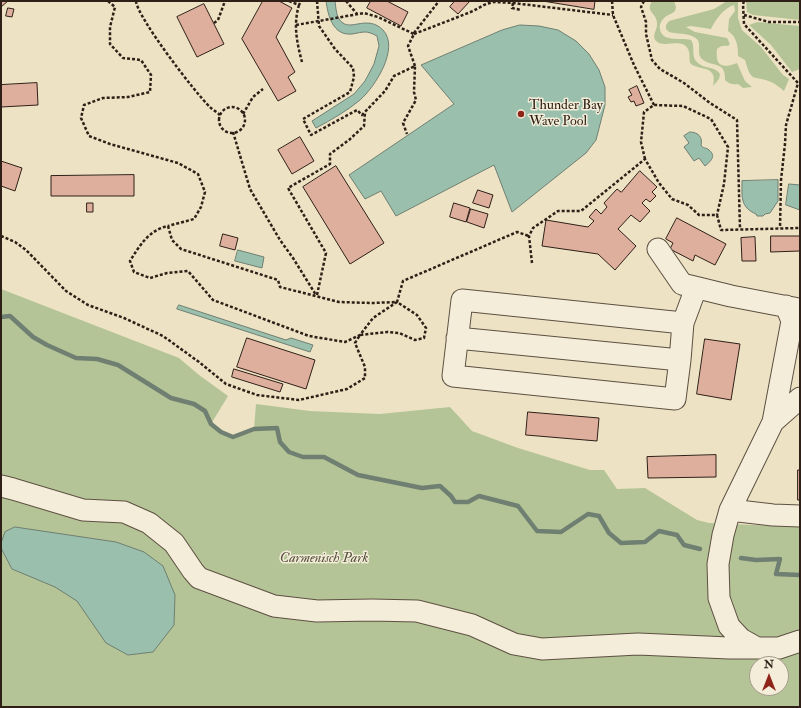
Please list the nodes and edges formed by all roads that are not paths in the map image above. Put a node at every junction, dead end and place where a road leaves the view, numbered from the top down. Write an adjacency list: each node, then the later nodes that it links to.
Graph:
1 (658, 250): 2 (lane)
2 (696, 288): 3 (lane); 4 (lane)
3 (793, 307): 5 (lane)
4 (682, 324): 6 (lane); 7 (lane)
5 (795, 331): 9 (lane)
6 (457, 338): 7 (lane); 7 (lane)
7 (680, 360)
8 (800, 398): 9 (lane)
9 (773, 422): 11 (lane)
10 (1, 486): 14 (lane)
11 (730, 510): 12 (lane); 14 (lane)
12 (800, 516)
13 (800, 641): 14 (lane)
14 (757, 648)

